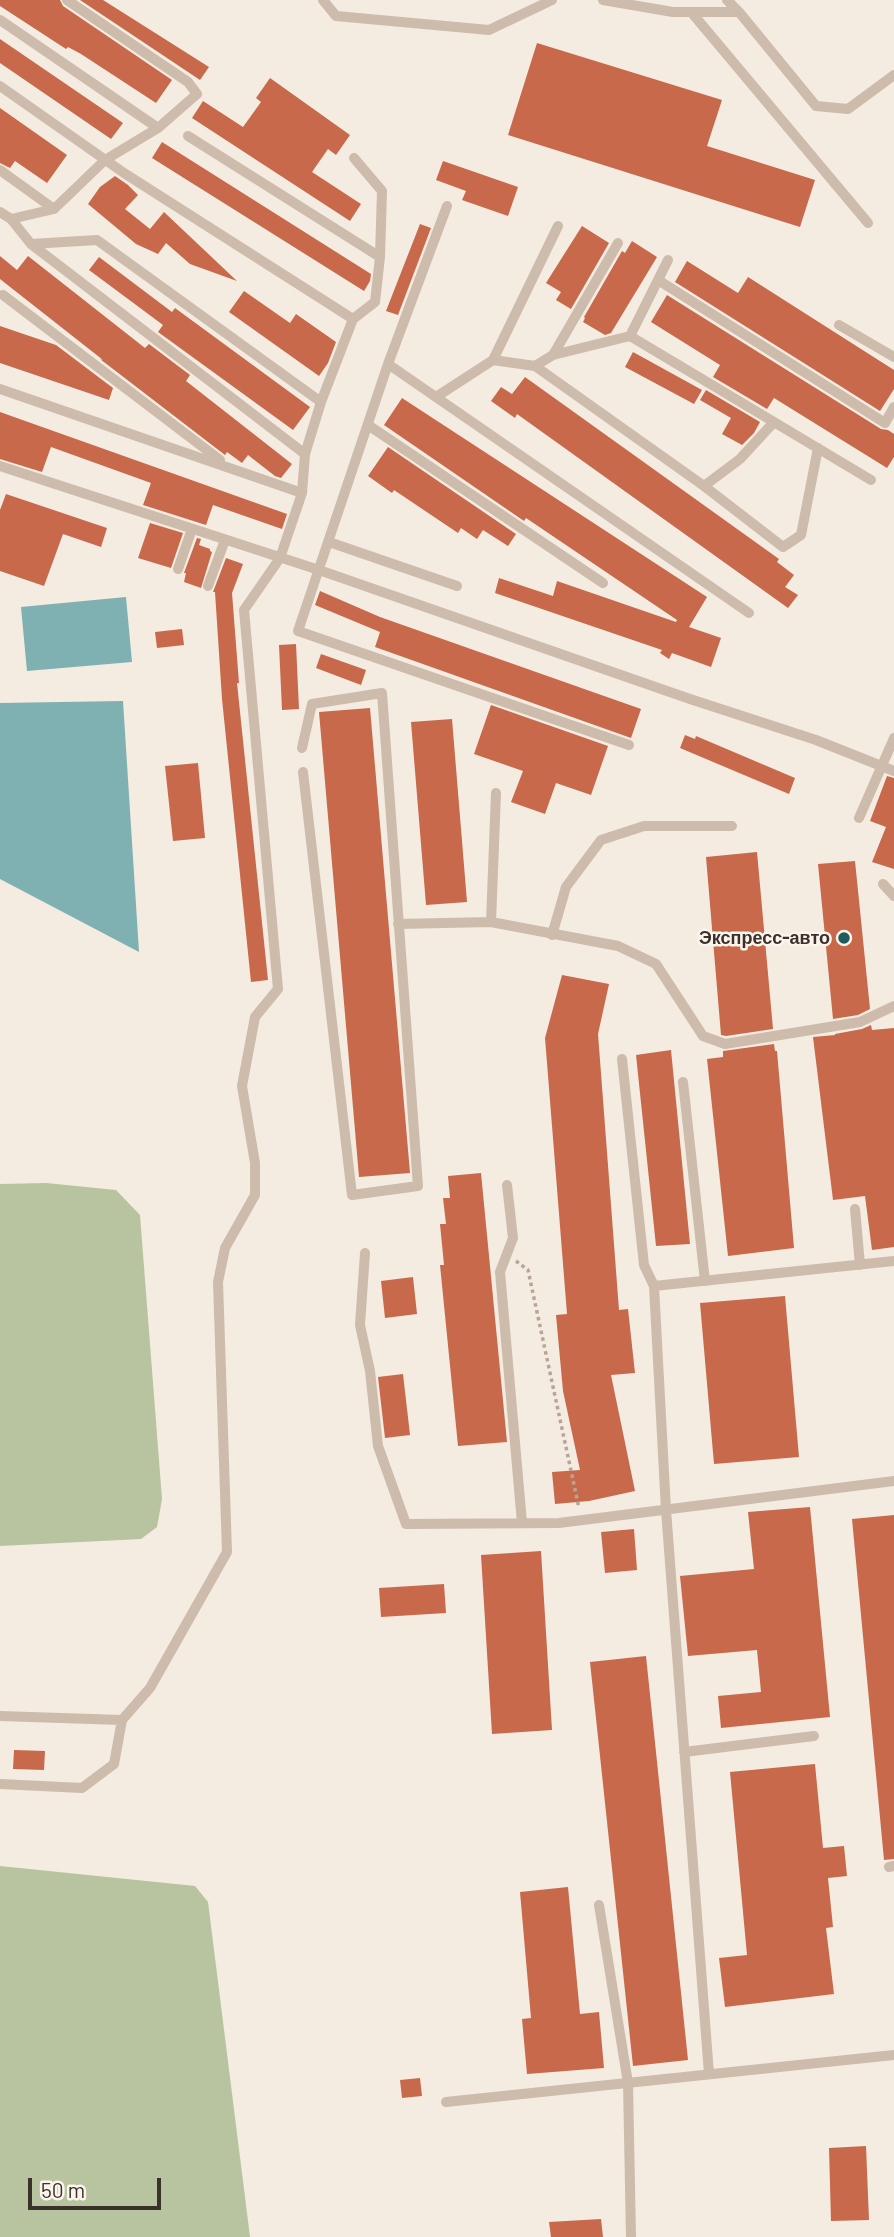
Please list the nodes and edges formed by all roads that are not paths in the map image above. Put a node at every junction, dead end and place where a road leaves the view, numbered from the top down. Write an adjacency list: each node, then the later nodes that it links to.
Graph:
1 (67, 0): 11 (lane)
2 (323, 0): 3 (lane)
3 (552, 0)
4 (603, 0): 7 (lane)
5 (727, 0): 6 (lane)
6 (739, 12): 7 (lane); 9 (lane)
7 (692, 13): 20 (lane)
8 (0, 20): 11 (lane)
9 (894, 75)
10 (0, 86): 14 (lane)
11 (158, 128): 14 (lane)
12 (188, 136): 24 (lane)
13 (354, 158): 24 (lane)
14 (105, 160): 17 (lane); 28 (lane)
15 (0, 170): 17 (lane)
16 (447, 206): 34 (lane)
17 (54, 209): 19 (lane)
18 (0, 212): 19 (lane)
19 (11, 219): 23 (lane)
20 (868, 223)
21 (558, 226): 33 (lane)
22 (618, 243): 31 (lane)
23 (32, 244): 38 (lane); 43 (lane)
24 (380, 257): 28 (lane)
25 (668, 260): 26 (lane)
26 (658, 280): 30 (lane); 39 (lane)
27 (3, 295): 45 (lane)
28 (353, 319): 38 (lane)
29 (839, 325): 32 (lane)
30 (630, 336): 31 (lane); 40 (lane)
31 (553, 355): 35 (lane)
32 (894, 357)
33 (493, 360): 35 (lane); 37 (lane)
34 (388, 364): 37 (lane); 41 (lane)
35 (535, 366): 47 (lane)
36 (0, 389): 45 (lane)
37 (436, 397): 58 (lane)
38 (321, 402): 43 (lane)
39 (894, 407)
40 (774, 422): 42 (lane); 47 (lane)
41 (368, 425): 51 (lane); 55 (lane)
42 (818, 448): 46 (lane); 47 (lane)
43 (305, 454): 48 (lane)
44 (0, 466): 49 (lane)
45 (229, 466): 48 (lane)
46 (871, 480)
47 (704, 486)
48 (302, 493): 52 (lane)
49 (192, 529): 50 (lane); 53 (lane)
50 (225, 540): 52 (lane); 56 (lane)
51 (329, 542): 54 (lane); 57 (lane)
52 (280, 558): 54 (lane); 87 (lane)
53 (178, 569)
54 (319, 570): 60 (lane); 62 (lane)
55 (603, 583)
56 (208, 586)
57 (457, 586)
58 (748, 613)
59 (894, 738): 62 (lane)
60 (629, 745)
61 (302, 748): 71 (lane)
62 (880, 766): 63 (lane); 66 (lane)
63 (894, 771)
64 (303, 772): 71 (lane)
65 (496, 793): 70 (lane)
66 (859, 818)
67 (732, 826): 72 (lane)
68 (883, 884): 69 (lane)
69 (894, 896)
70 (491, 922): 71 (lane); 72 (lane)
71 (398, 924)
72 (552, 935): 73 (lane)
73 (894, 1006)
74 (622, 1059): 82 (lane)
75 (683, 1082): 81 (lane)
76 (507, 1185): 85 (lane)
77 (855, 1209): 80 (lane)
78 (365, 1253): 85 (lane)
79 (894, 1261): 80 (lane)
80 (860, 1265): 81 (lane)
81 (705, 1281): 82 (lane)
82 (654, 1286): 84 (lane)
83 (894, 1481): 84 (lane)
84 (666, 1510): 85 (lane); 89 (lane)
85 (522, 1524)
86 (0, 1716): 87 (lane)
87 (122, 1720): 90 (lane)
88 (814, 1736): 89 (lane)
89 (684, 1752): 93 (lane)
90 (0, 1784)
91 (599, 1905): 94 (lane)
92 (894, 2055): 93 (lane)
93 (709, 2074): 94 (lane)
94 (628, 2083): 95 (lane); 96 (lane)
95 (446, 2102)
96 (631, 2237)

